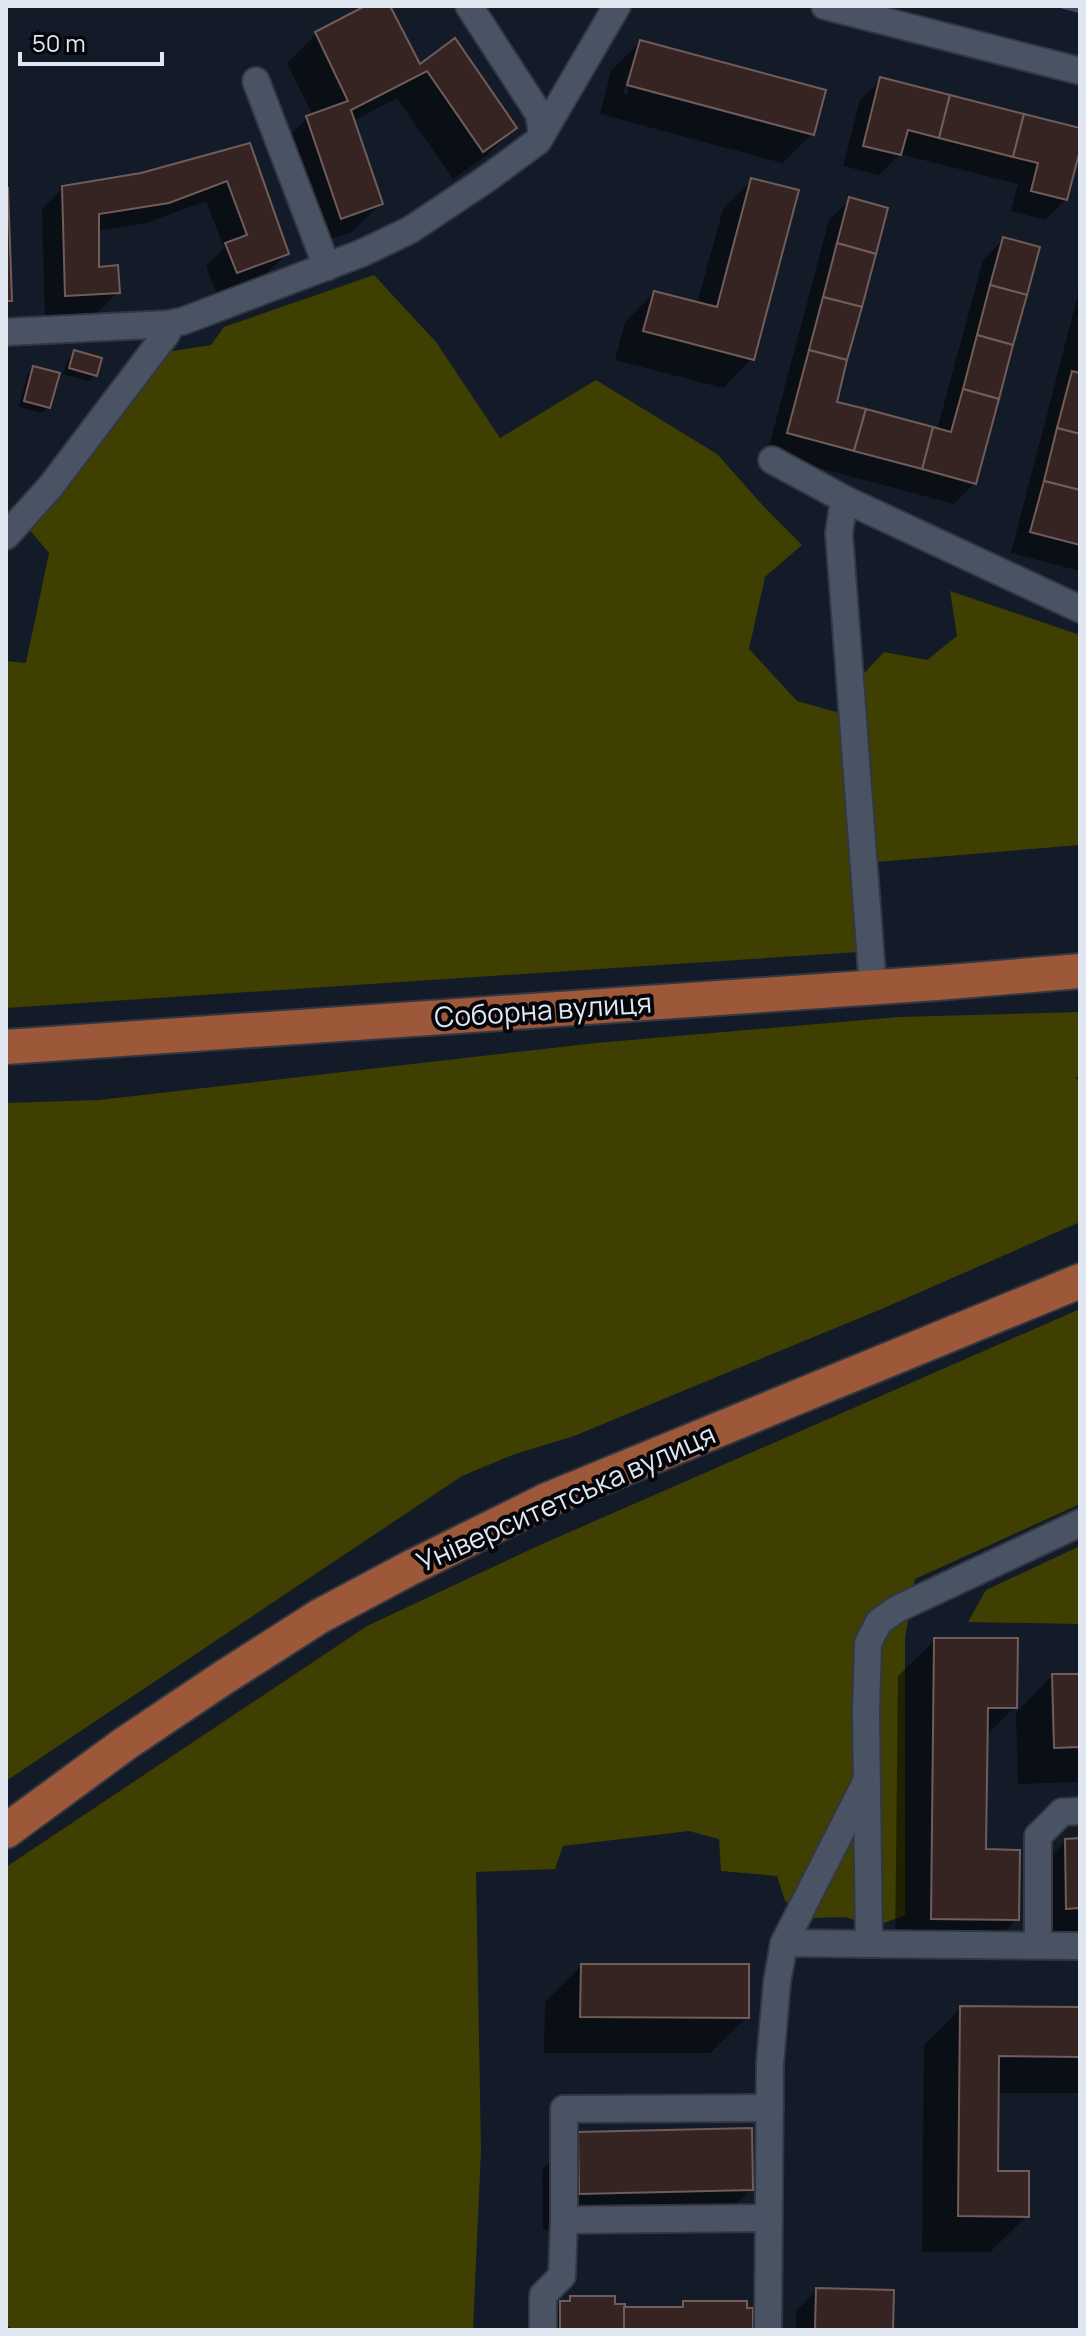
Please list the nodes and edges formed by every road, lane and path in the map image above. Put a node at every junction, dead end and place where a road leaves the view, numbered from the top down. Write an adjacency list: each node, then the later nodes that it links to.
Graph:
1 (469, 6): 6 (street)
2 (617, 6): 6 (street)
3 (825, 6): 4 (street)
4 (1080, 71)
5 (256, 81): 7 (street)
6 (542, 134): 7 (street)
7 (327, 267): 8 (street)
8 (169, 324): 9 (street); 12 (street)
9 (6, 332)
10 (772, 460): 11 (street)
11 (844, 499): 13 (street); 15 (street)
12 (6, 536)
13 (1080, 609)
14 (1080, 971): 15 (main road, Соборна вулиця)
15 (873, 988): 16 (main road, Соборна вулиця)
16 (6, 1047)
17 (1080, 1281): 21 (main road, Університетська вулиця)
18 (1080, 1523): 19 (street)
19 (867, 1780): 22 (street); 23 (street)
20 (1080, 1811): 24 (street)
21 (6, 1831)
22 (784, 1943): 23 (street); 26 (street)
23 (869, 1944): 24 (street)
24 (1038, 1945): 25 (street)
25 (1080, 1946)
26 (770, 2108): 27 (street); 28 (street)
27 (769, 2218): 28 (street); 30 (street)
28 (564, 2220): 29 (street)
29 (543, 2330)
30 (768, 2330)

